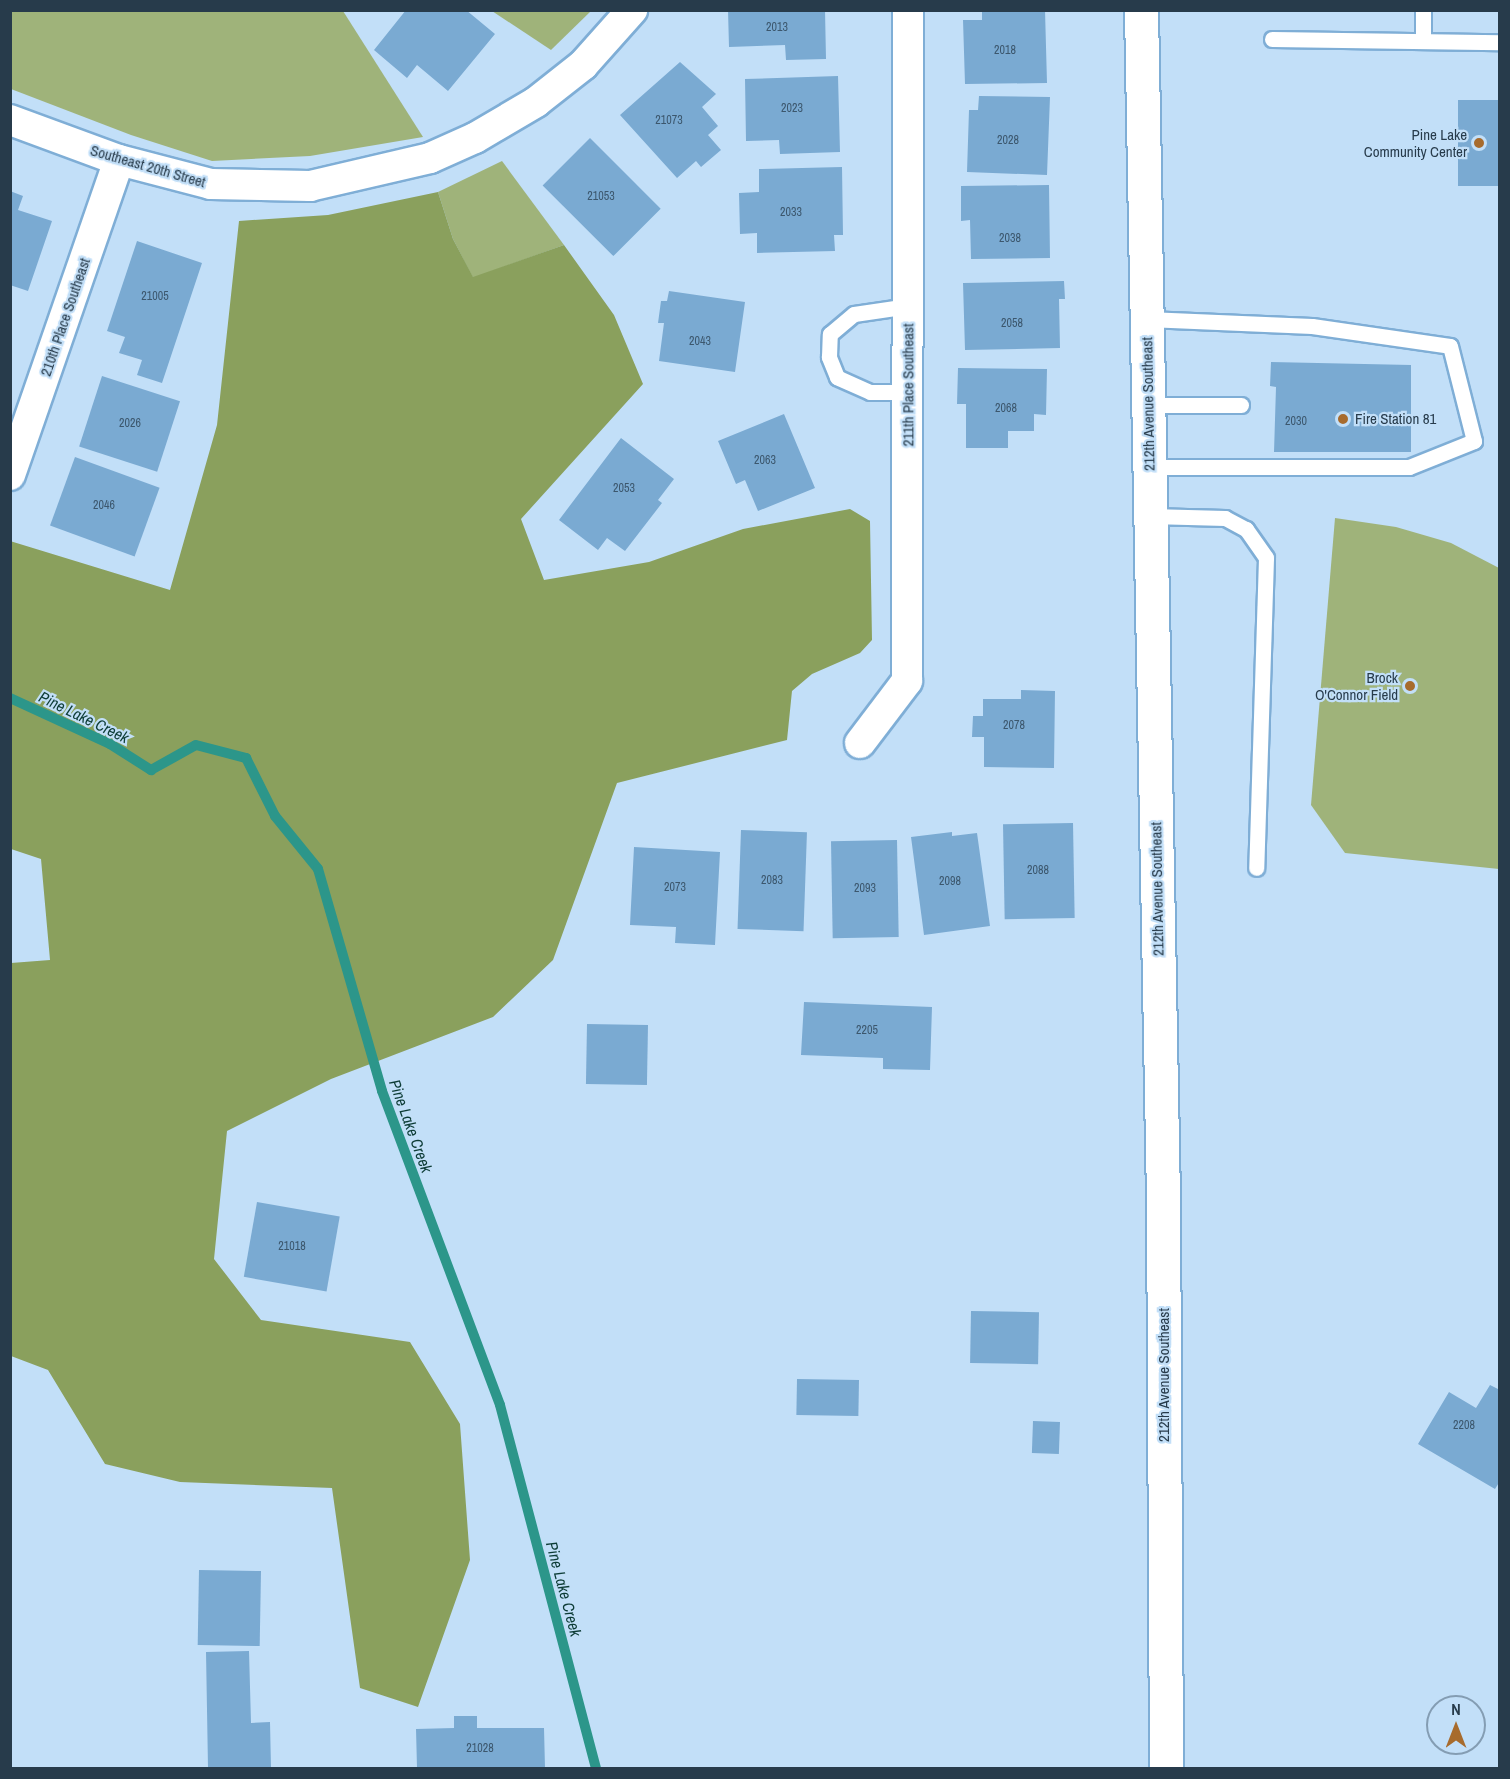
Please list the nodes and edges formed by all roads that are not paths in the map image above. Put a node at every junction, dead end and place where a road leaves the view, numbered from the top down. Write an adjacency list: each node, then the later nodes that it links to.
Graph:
1 (632, 10): 9 (street, Southeast 20th Street)
2 (908, 10): 10 (street, 211th Place Southeast)
3 (1141, 10): 11 (street, 212th Avenue Southeast)
4 (1423, 10): 6 (lane)
5 (1272, 39): 6 (lane)
6 (1423, 40): 7 (lane)
7 (1500, 42)
8 (10, 120): 9 (street, Southeast 20th Street)
9 (119, 160): 16 (street, 210th Place Southeast)
10 (908, 306): 12 (street, 211th Place Southeast); 12 (lane)
11 (1147, 319): 13 (street, 212th Avenue Southeast); 15 (lane)
12 (908, 392): 18 (street, 211th Place Southeast)
13 (1148, 405): 14 (lane); 15 (street, 212th Avenue Southeast)
14 (1241, 405)
15 (1150, 467): 17 (street, 212th Avenue Southeast)
16 (10, 475)
17 (1150, 516): 19 (lane); 20 (street, 212th Avenue Southeast)
18 (860, 743)
19 (1256, 868)
20 (1166, 1768)

